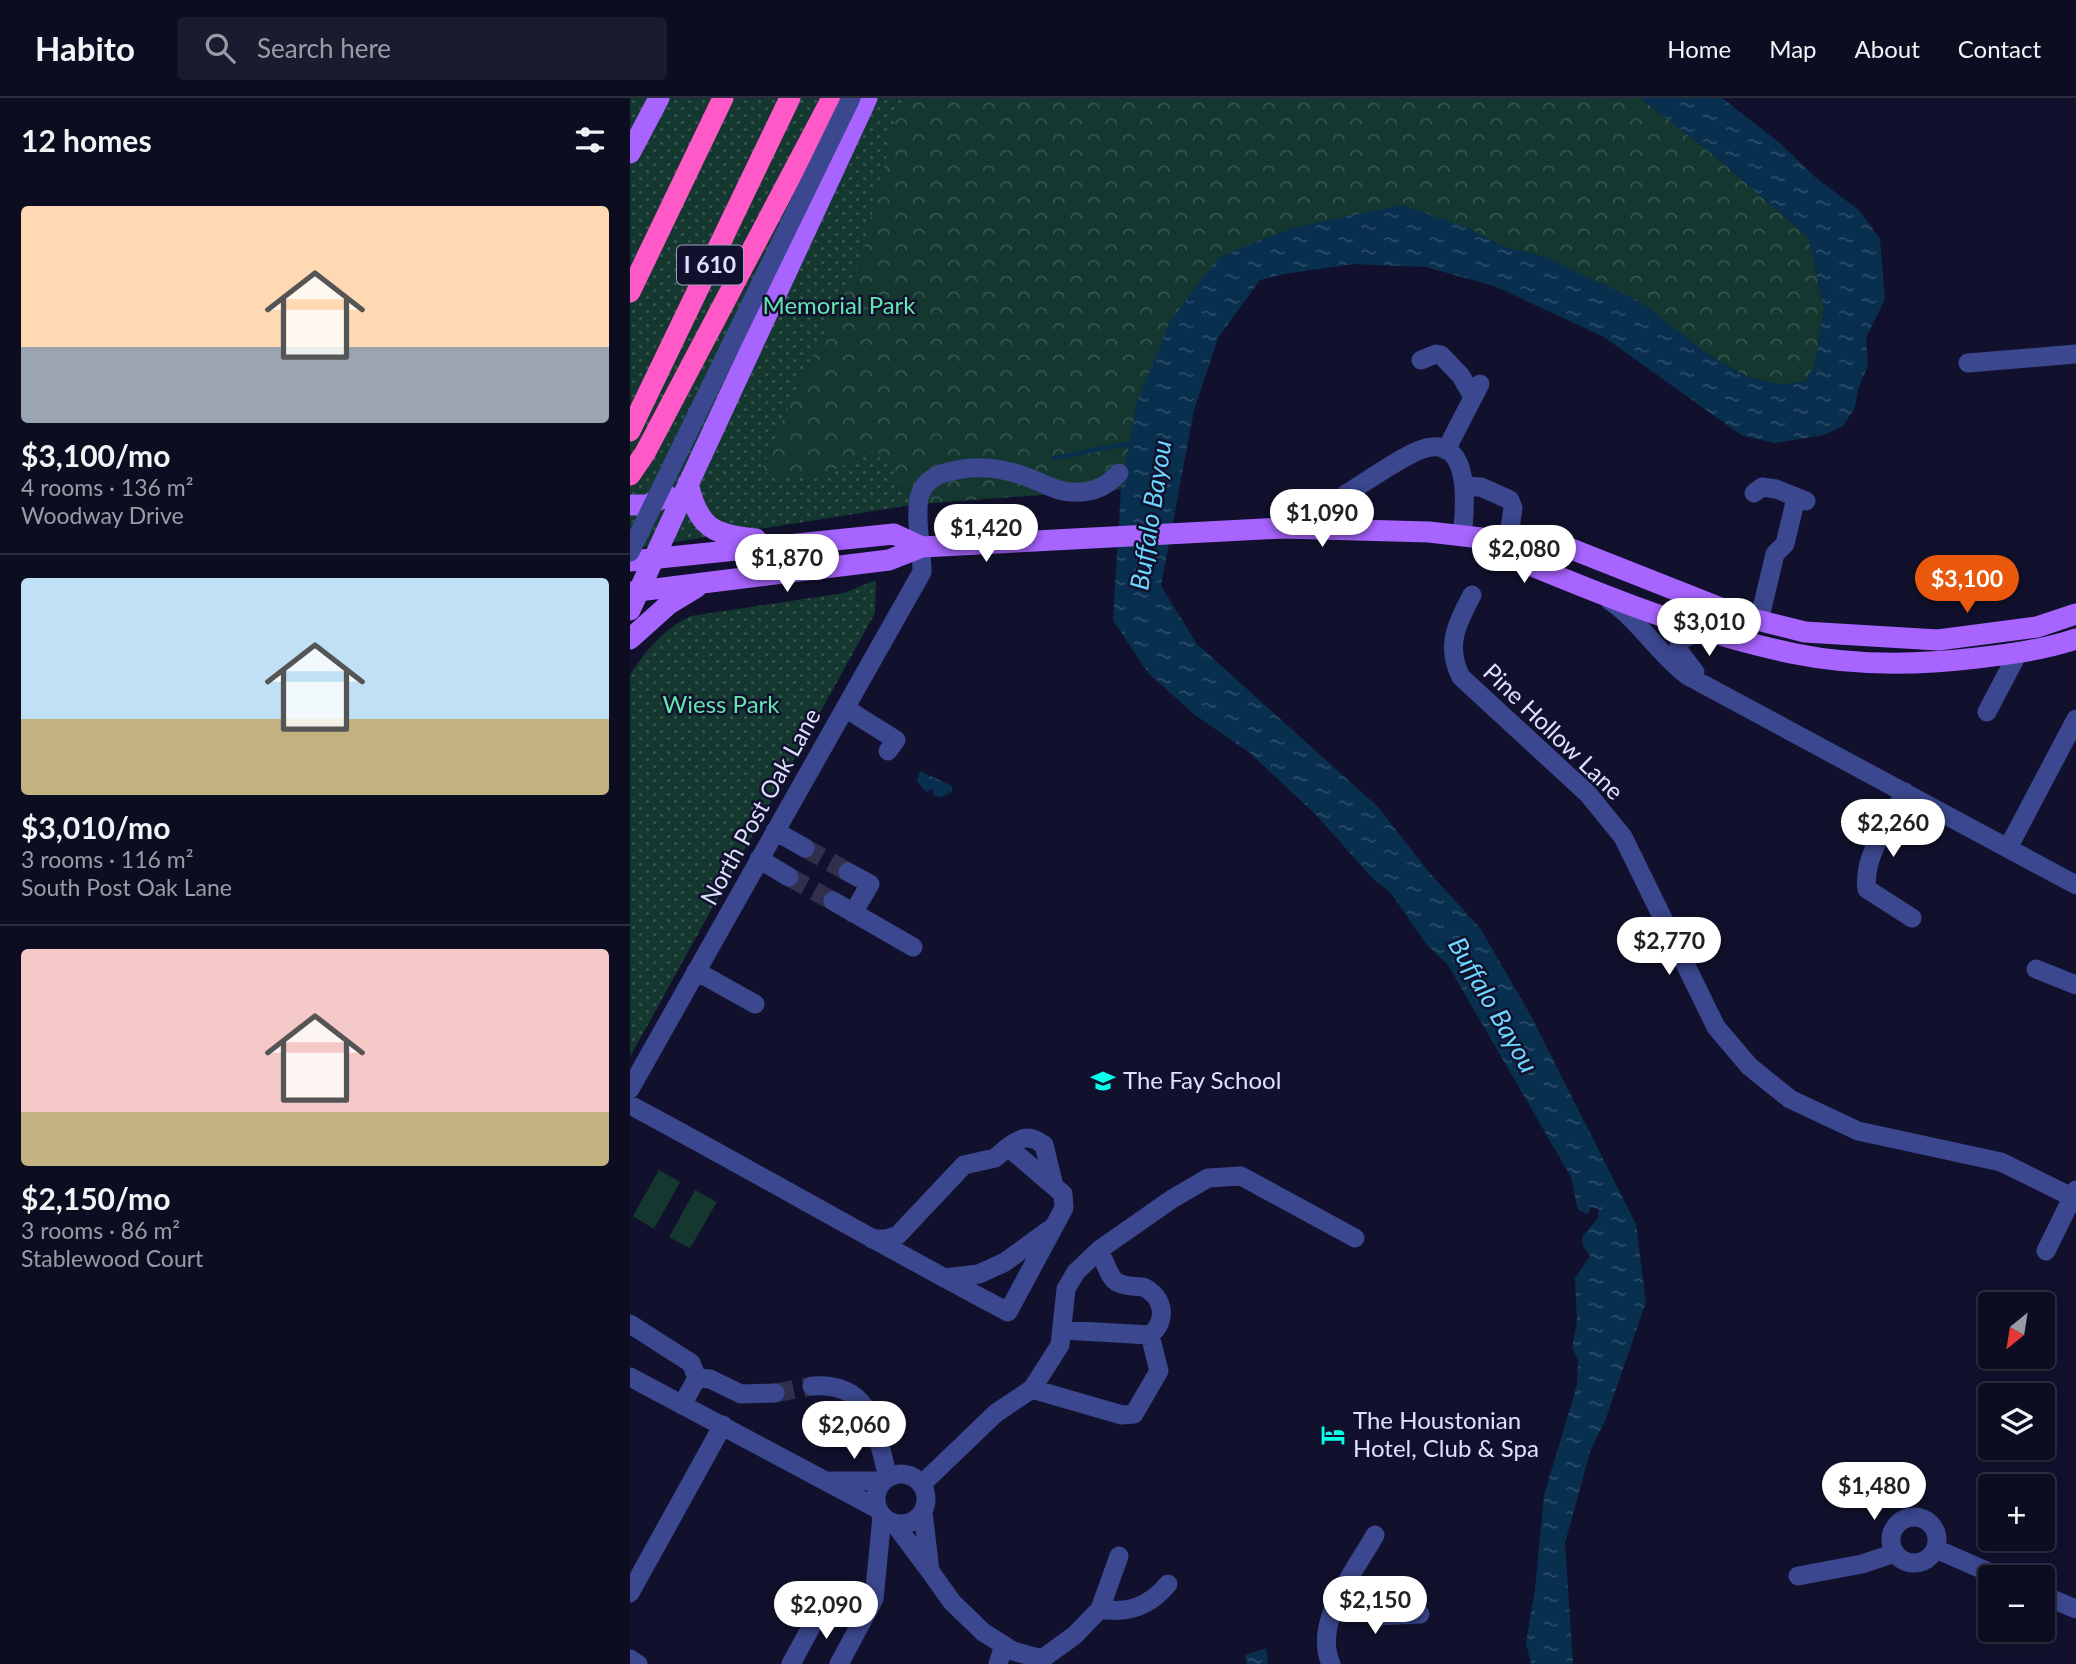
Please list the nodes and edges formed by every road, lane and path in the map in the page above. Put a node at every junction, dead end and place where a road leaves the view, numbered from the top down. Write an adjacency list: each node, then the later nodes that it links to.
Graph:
1 (659, 98): 7 (main road)
2 (723, 98): 8 (highway, I 610)
3 (790, 98): 12 (highway, I 610)
4 (832, 98): 16 (highway)
5 (851, 98): 26 (street, bridge)
6 (867, 98): 14 (main road)
7 (630, 153)
8 (630, 292)
9 (2076, 354): 11 (street)
10 (1421, 360): 13 (street)
11 (1968, 363)
12 (630, 431)
13 (1446, 450): 18 (street); 21 (street)
14 (700, 456): 17 (main road); 20 (main road)
15 (1119, 473): 25 (street, North Post Oak Lane)
16 (630, 475)
17 (688, 483): 24 (main road); 27 (main road)
18 (1465, 485): 22 (street); 23 (street)
19 (1754, 493): 34 (street)
20 (630, 505)
21 (1340, 528): 22 (main road); 25 (main road)
22 (1462, 537): 23 (main road); 30 (main road)
23 (1508, 542): 34 (main road)
24 (803, 543): 25 (main road); 27 (main road)
25 (922, 547): 29 (main road); 43 (street, North Post Oak Lane)
26 (630, 552)
27 (655, 558): 28 (main road); 32 (main road)
28 (630, 561)
29 (705, 583): 32 (main road); 36 (main road)
30 (1601, 594): 35 (main road); 42 (street)
31 (1472, 595): 65 (street, Pine Hollow Lane)
32 (633, 598)
33 (2076, 614): 38 (main road)
34 (1759, 621): 38 (main road); 39 (main road)
35 (1703, 629): 39 (main road); 42 (street)
36 (630, 639)
37 (2076, 639): 40 (main road)
38 (1938, 640): 41 (main road)
39 (1754, 643): 41 (main road)
40 (2018, 653): 41 (main road); 44 (street)
41 (1941, 662)
42 (1709, 685): 47 (street)
43 (845, 708): 46 (street); 48 (street, North Post Oak Lane)
44 (1987, 712)
45 (2076, 719): 50 (street)
46 (888, 751)
47 (1905, 792): 50 (street); 57 (street)
48 (775, 831): 49 (street); 51 (street, North Post Oak Lane)
49 (805, 848)
50 (2008, 848): 54 (street)
51 (759, 859): 53 (street); 60 (street, North Post Oak Lane)
52 (848, 872): 56 (street)
53 (789, 877)
54 (2076, 885)
55 (833, 901): 56 (street)
56 (853, 913): 58 (street)
57 (1912, 918)
58 (913, 947)
59 (2036, 969): 61 (street)
60 (696, 971): 62 (street); 63 (street, North Post Oak Lane)
61 (2076, 985)
62 (755, 1004)
63 (630, 1089)
64 (630, 1105): 68 (street)
65 (2074, 1194): 70 (street)
66 (1052, 1228): 68 (street); 71 (street); 71 (street)
67 (1355, 1238): 69 (street)
68 (872, 1239): 71 (street)
69 (1099, 1250): 73 (street); 74 (street)
70 (2046, 1251)
71 (944, 1278)
72 (630, 1324): 76 (street)
73 (1062, 1330): 74 (street); 78 (street)
74 (1150, 1335): 78 (street)
75 (630, 1377): 80 (street)
76 (697, 1378): 79 (street); 80 (street)
77 (812, 1386): 82 (street)
78 (1032, 1389): 84 (street)
79 (775, 1393)
80 (682, 1405): 81 (street)
81 (723, 1425): 83 (street); 95 (street)
82 (885, 1479): 83 (street); 84 (street); 86 (street)
83 (827, 1481): 86 (street)
84 (922, 1484): 85 (street)
85 (923, 1512): 86 (street); 92 (street)
86 (885, 1516): 92 (street); 106 (street)
87 (1375, 1535): 97 (street)
88 (1936, 1549): 89 (street); 89 (street); 91 (street)
89 (1895, 1553): 93 (street)
90 (1119, 1556): 99 (street)
91 (1978, 1567)
92 (930, 1571): 102 (street)
93 (1798, 1576)
94 (1168, 1584): 99 (street)
95 (630, 1593)
96 (829, 1594): 105 (street)
97 (1340, 1600): 101 (street); 107 (street)
98 (2055, 1600): 100 (street)
99 (1100, 1609): 102 (street)
100 (2076, 1609)
101 (1420, 1614)
102 (1001, 1655)
103 (630, 1660): 104 (street)
104 (638, 1664)
105 (790, 1664)
106 (839, 1664)
107 (1331, 1664)

